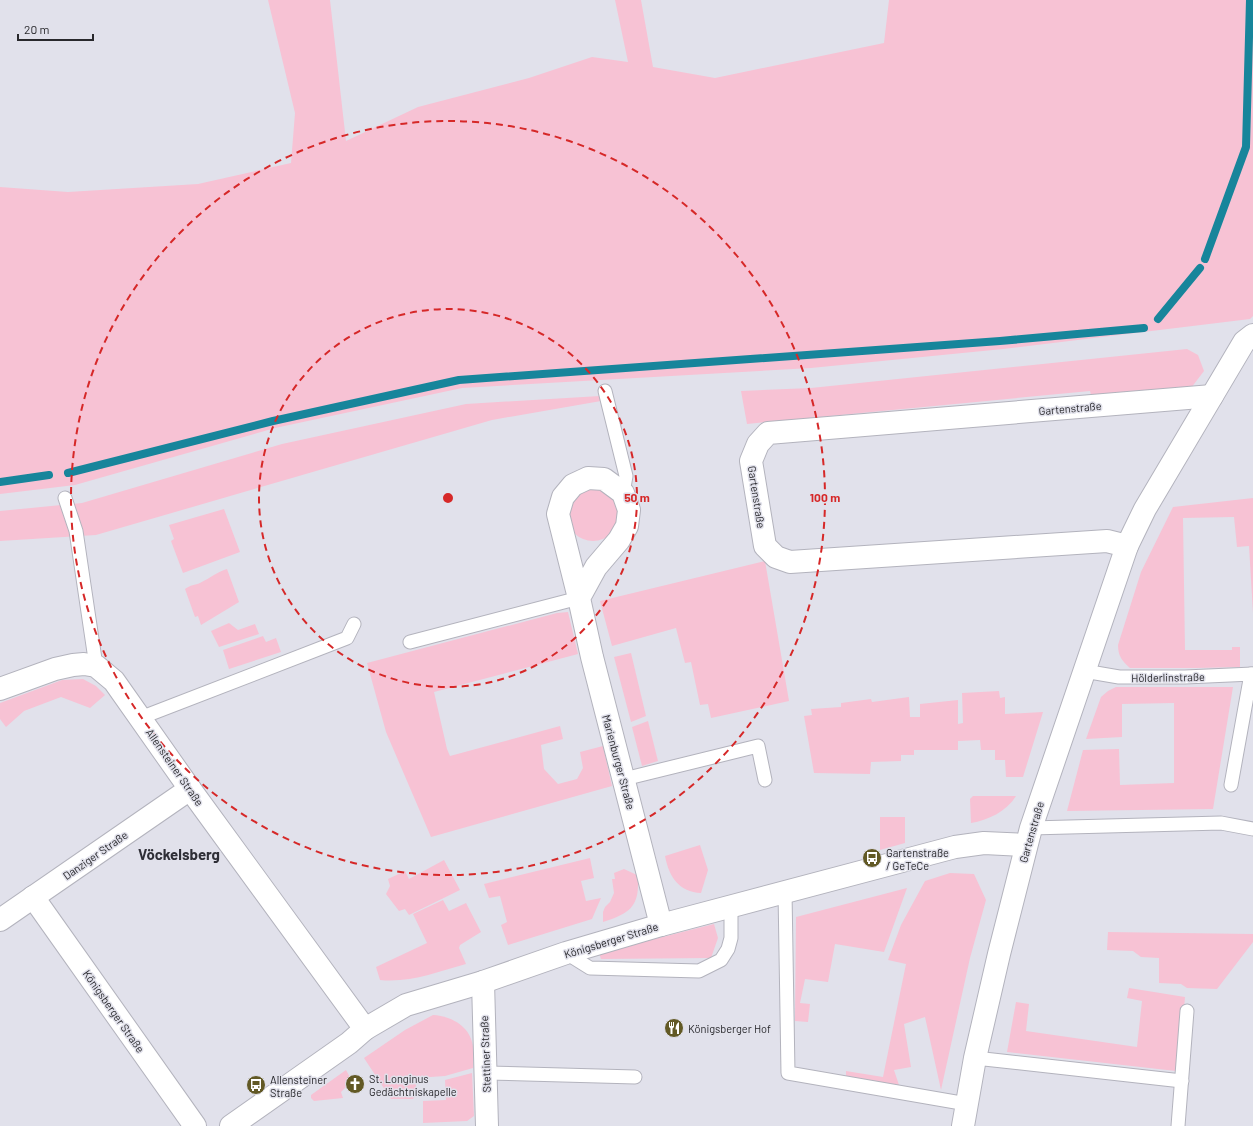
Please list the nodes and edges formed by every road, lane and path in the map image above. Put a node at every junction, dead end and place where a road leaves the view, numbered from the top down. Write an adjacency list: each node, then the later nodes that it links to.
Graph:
1 (1248, 339): 3 (street, Gartenstraße)
2 (605, 390): 4 (lane)
3 (1212, 396): 6 (street, Gartenstraße); 6 (street, Gartenstraße)
4 (623, 493): 7 (street); 7 (street, Marienburger Straße)
5 (65, 498): 10 (lane)
6 (1127, 546): 11 (street, Gartenstraße)
7 (579, 598): 9 (lane); 15 (street, Marienburger Straße)
8 (354, 624): 14 (lane, Allensteiner Straße)
9 (410, 642)
10 (96, 666): 13 (street); 14 (street, Allensteiner Straße)
11 (1084, 671): 12 (lane, Hölderlinstraße); 20 (street, Gartenstraße)
12 (1252, 674): 17 (lane)
13 (0, 689)
14 (140, 718): 18 (street, Allensteiner Straße)
15 (624, 779): 16 (lane); 25 (street, Marienburger Straße)
16 (765, 780)
17 (1231, 785)
18 (190, 789): 22 (street, Danziger Straße); 29 (street, Allensteiner Straße)
19 (1253, 829): 20 (lane)
20 (1028, 837): 21 (street, Königsberger Straße); 30 (street, Gartenstraße)
21 (785, 892): 23 (street, Königsberger Straße); 34 (lane)
22 (34, 897): 24 (street, Danziger Straße); 35 (street, Königsberger Straße)
23 (731, 907): 25 (street, Königsberger Straße); 26 (lane)
24 (0, 920)
25 (662, 925): 26 (street, Königsberger Straße)
26 (566, 953): 27 (street, Königsberger Straße)
27 (483, 982): 29 (street, Königsberger Straße); 31 (street, Stettiner Straße)
28 (1187, 1011): 33 (lane)
29 (365, 1029): 36 (street, Königsberger Straße)
30 (984, 1059): 33 (lane); 34 (street, Gartenstraße)
31 (486, 1073): 32 (lane); 37 (street, Stettiner Straße)
32 (635, 1077)
33 (1182, 1081): 39 (lane)
34 (967, 1104): 38 (street, Gartenstraße)
35 (196, 1126)
36 (231, 1126)
37 (487, 1126)
38 (963, 1126)
39 (1178, 1126)

